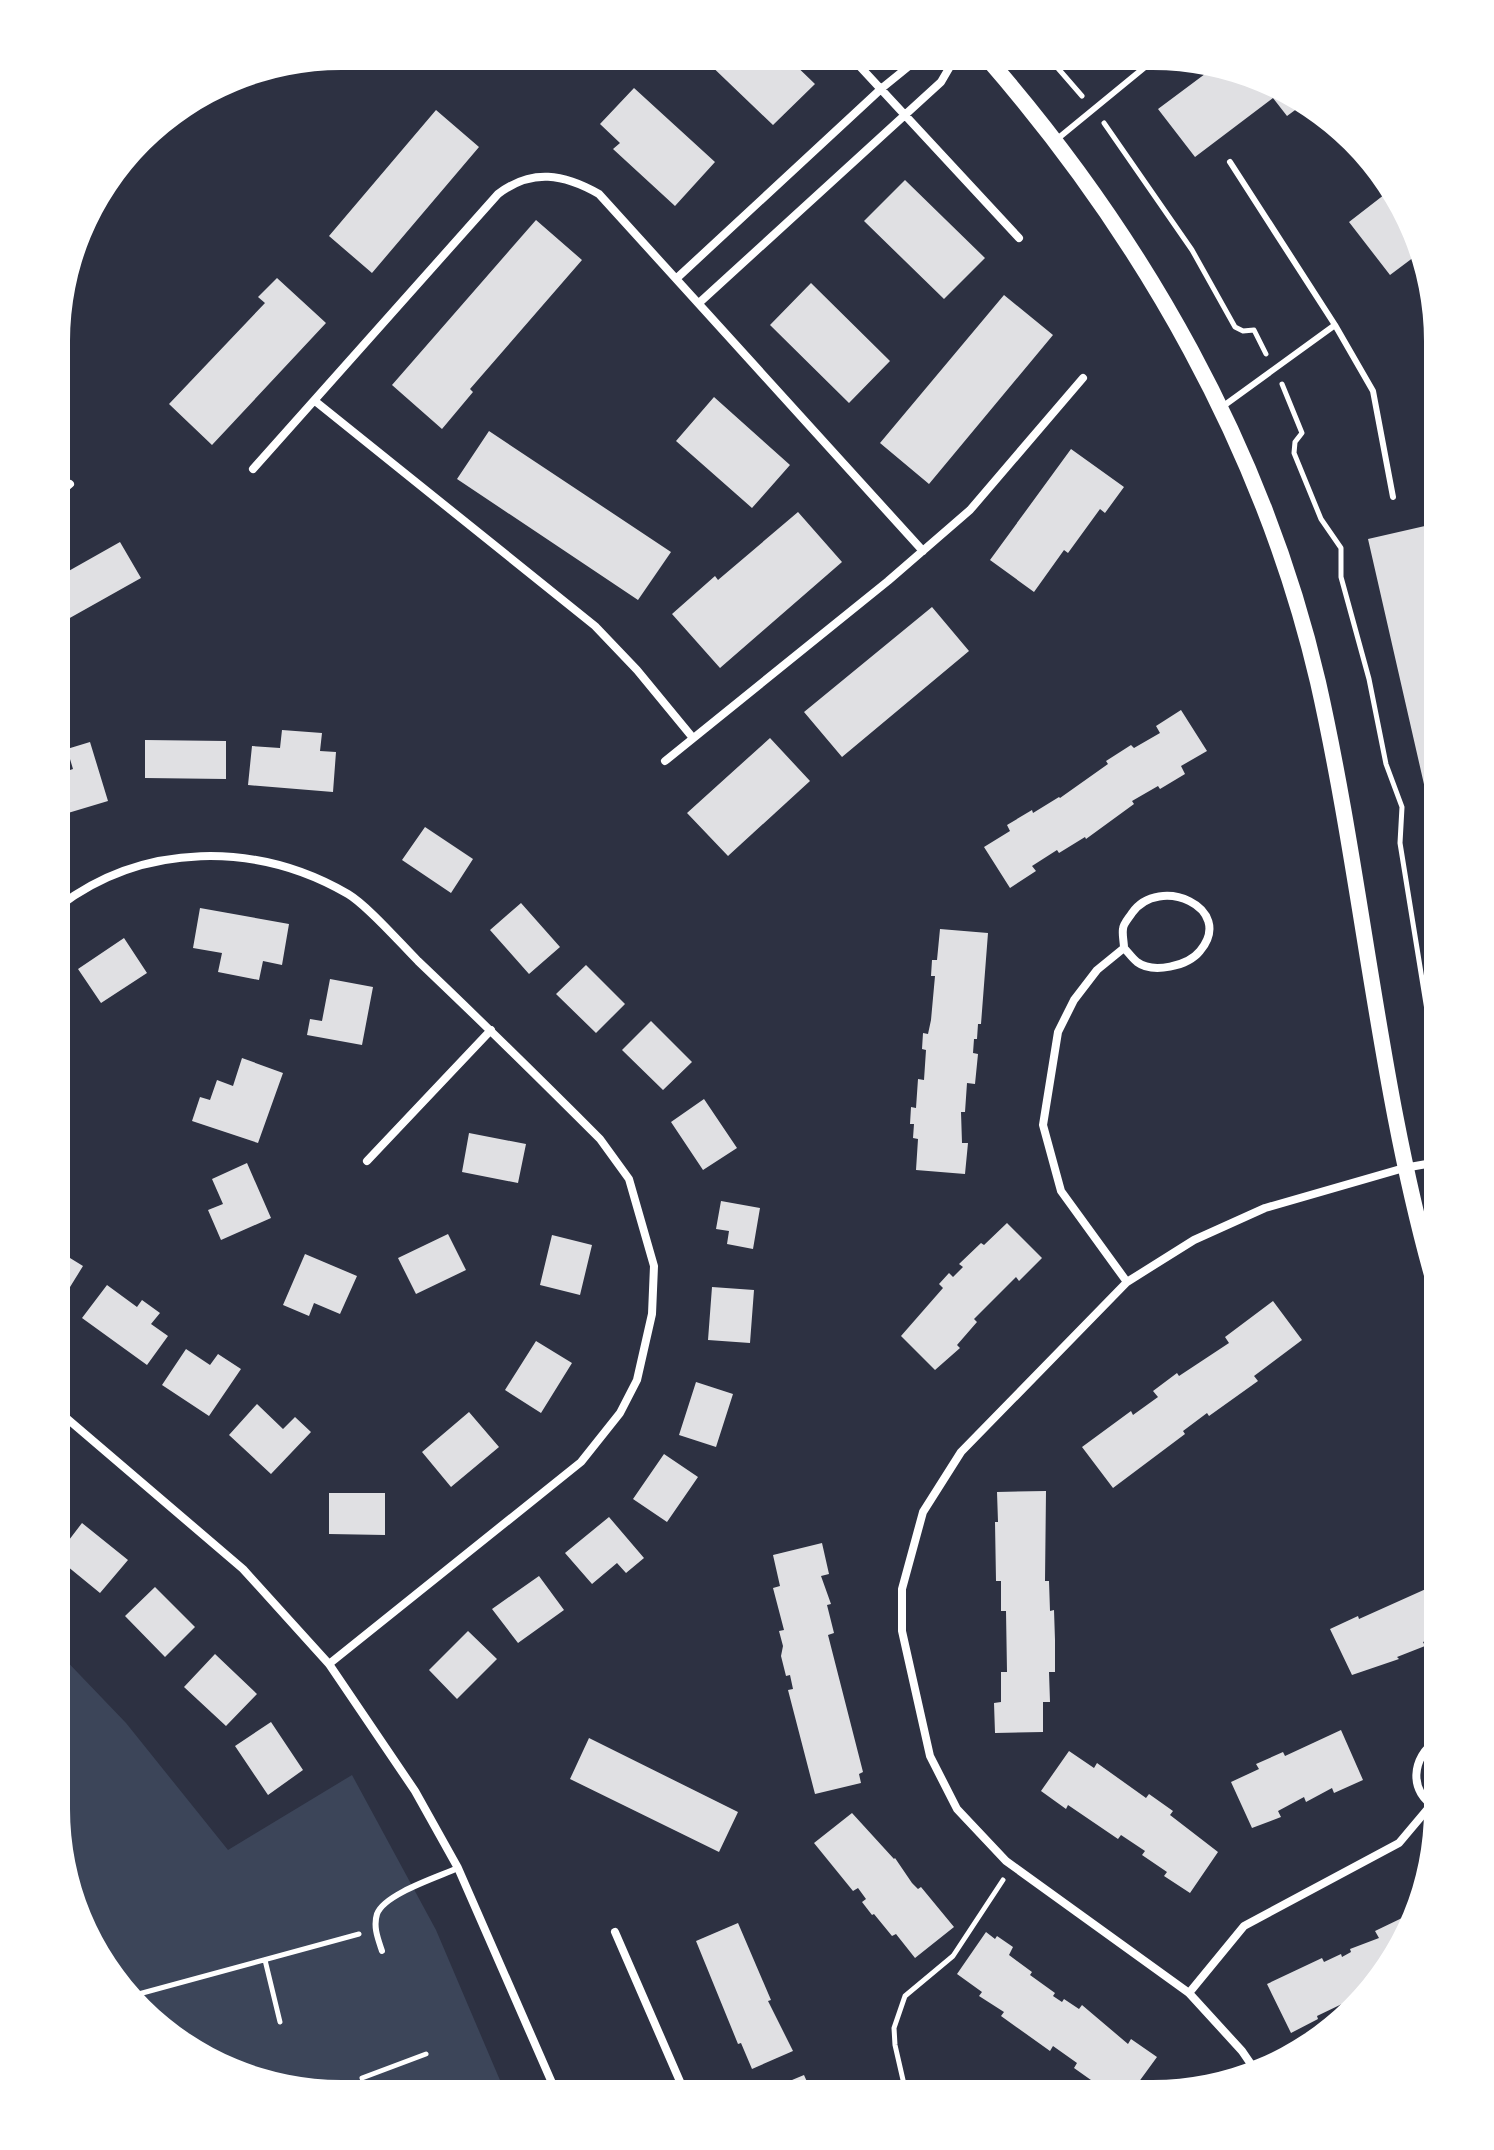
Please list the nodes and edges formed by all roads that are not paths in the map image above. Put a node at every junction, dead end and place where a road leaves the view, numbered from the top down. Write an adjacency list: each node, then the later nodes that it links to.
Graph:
1 (864, 70): 6 (street)
2 (904, 70): 6 (street)
3 (948, 70): 7 (street)
4 (997, 70): 8 (main road)
5 (1141, 70): 8 (lane)
6 (882, 88): 7 (street); 11 (street)
7 (905, 114): 10 (street); 12 (street)
8 (1056, 140): 16 (main road)
9 (1230, 162): 13 (lane)
10 (1019, 238)
11 (677, 278): 12 (street); 15 (street)
12 (699, 303): 19 (street)
13 (1335, 325): 16 (lane); 18 (lane)
14 (1083, 378): 19 (street)
15 (315, 401): 17 (street); 20 (street)
16 (1219, 409): 27 (main road)
17 (253, 469)
18 (1393, 497)
19 (923, 551): 20 (street)
20 (693, 738): 21 (street)
21 (665, 761)
22 (70, 897): 24 (street)
23 (1124, 948): 23 (street); 29 (street)
24 (491, 1030): 25 (street); 31 (street)
25 (367, 1161)
26 (1423, 1165): 27 (street)
27 (1404, 1168): 28 (main road); 29 (street)
28 (1423, 1241)
29 (1127, 1282): 38 (street)
30 (70, 1421): 31 (street)
31 (329, 1664): 35 (street)
32 (1423, 1754): 33 (street)
33 (1423, 1796)
34 (1423, 1818): 38 (street)
35 (458, 1868): 37 (lane); 40 (street)
36 (615, 1932): 41 (street)
37 (382, 1951)
38 (1189, 1993): 39 (street)
39 (1250, 2062)
40 (551, 2080)
41 (679, 2080)

